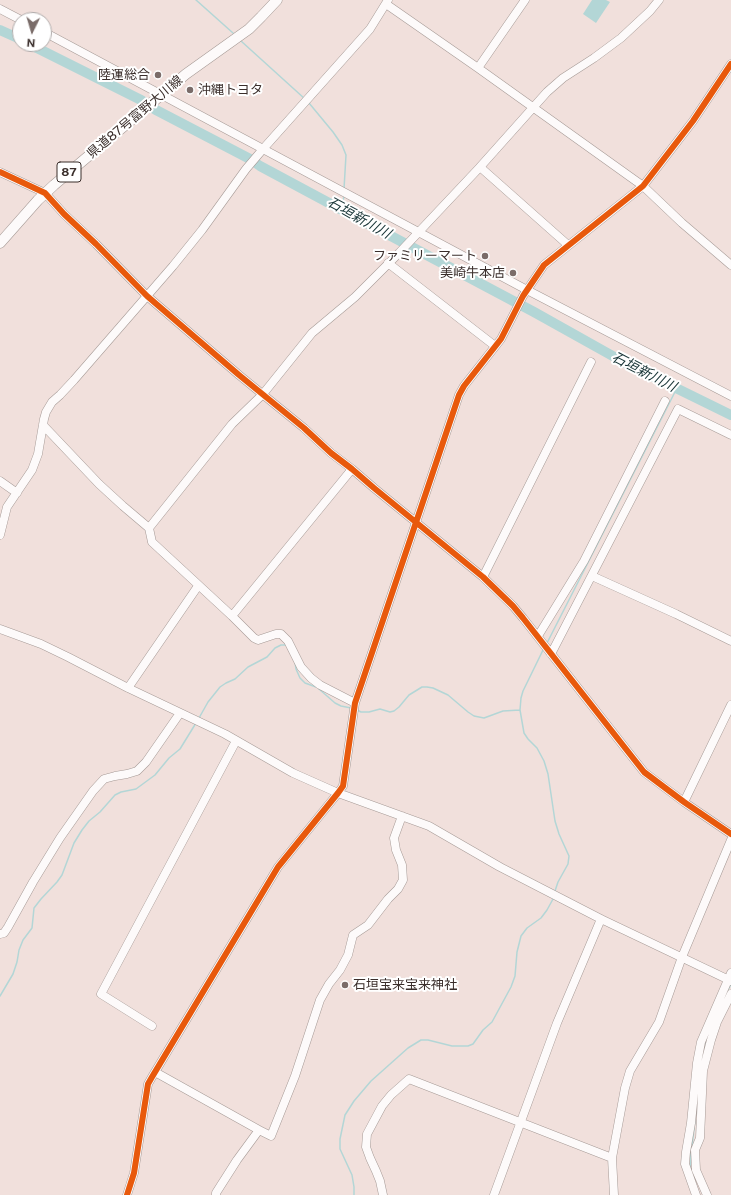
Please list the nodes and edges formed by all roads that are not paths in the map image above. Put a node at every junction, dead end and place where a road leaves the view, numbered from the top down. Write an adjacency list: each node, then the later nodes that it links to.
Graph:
1 (277, 0): 10 (main road, 県道87号富野大川線 / 87)
2 (525, 0): 9 (street)
3 (659, 0): 11 (street)
4 (387, 2): 9 (street); 12 (street)
5 (0, 9): 6 (street)
6 (12, 15)
7 (52, 37): 10 (street)
8 (731, 64): 15 (street)
9 (478, 68): 11 (street)
10 (158, 97): 12 (street); 16 (main road, 県道87号富野大川線 / 87)
11 (533, 108): 13 (street); 15 (street)
12 (260, 153): 17 (street); 23 (street)
13 (480, 167): 17 (street); 19 (street)
14 (0, 172): 16 (street)
15 (643, 186): 19 (street); 21 (street)
16 (45, 193): 18 (main road, 県道87号富野大川線 / 87); 23 (street)
17 (416, 235): 20 (street); 22 (street)
18 (0, 242)
19 (568, 245): 22 (street)
20 (388, 263): 24 (street); 26 (street)
21 (731, 265)
22 (525, 293): 24 (street); 27 (street)
23 (147, 296): 26 (street); 29 (street)
24 (495, 346): 34 (street)
25 (591, 362): 38 (street)
26 (263, 394): 31 (street); 35 (street)
27 (731, 396)
28 (665, 401): 42 (street)
29 (43, 425): 33 (street); 35 (street)
30 (731, 435): 37 (street)
31 (352, 469): 34 (street); 40 (street)
32 (0, 481): 33 (street)
33 (17, 492): 36 (street)
34 (416, 522): 38 (street); 46 (street)
35 (149, 528): 39 (street)
36 (0, 535)
37 (592, 576): 43 (street); 44 (street)
38 (483, 577): 42 (street)
39 (198, 586): 40 (street); 45 (street)
40 (232, 616): 46 (street)
41 (0, 629): 45 (street)
42 (538, 636): 44 (street)
43 (731, 641)
44 (551, 654): 51 (street)
45 (128, 688): 48 (street)
46 (355, 703): 50 (street)
47 (731, 705): 51 (street)
48 (180, 713): 49 (street); 56 (street)
49 (236, 741): 50 (street); 60 (street)
50 (338, 793): 52 (street); 61 (street)
51 (684, 802): 53 (street)
52 (402, 816): 55 (street); 63 (street)
53 (731, 834)
54 (731, 840): 57 (street)
55 (601, 919): 57 (street); 62 (street)
56 (0, 934)
57 (682, 957): 58 (street); 64 (street)
58 (730, 978): 70 (street)
59 (731, 994): 71 (street)
60 (152, 1026)
61 (155, 1072): 63 (street); 65 (street)
62 (521, 1123): 64 (street); 67 (street); 68 (street)
63 (259, 1130): 66 (street)
64 (612, 1158): 69 (street)
65 (127, 1195)
66 (216, 1195)
67 (383, 1195)
68 (494, 1195)
69 (614, 1195)
70 (696, 1195)
71 (707, 1195)

